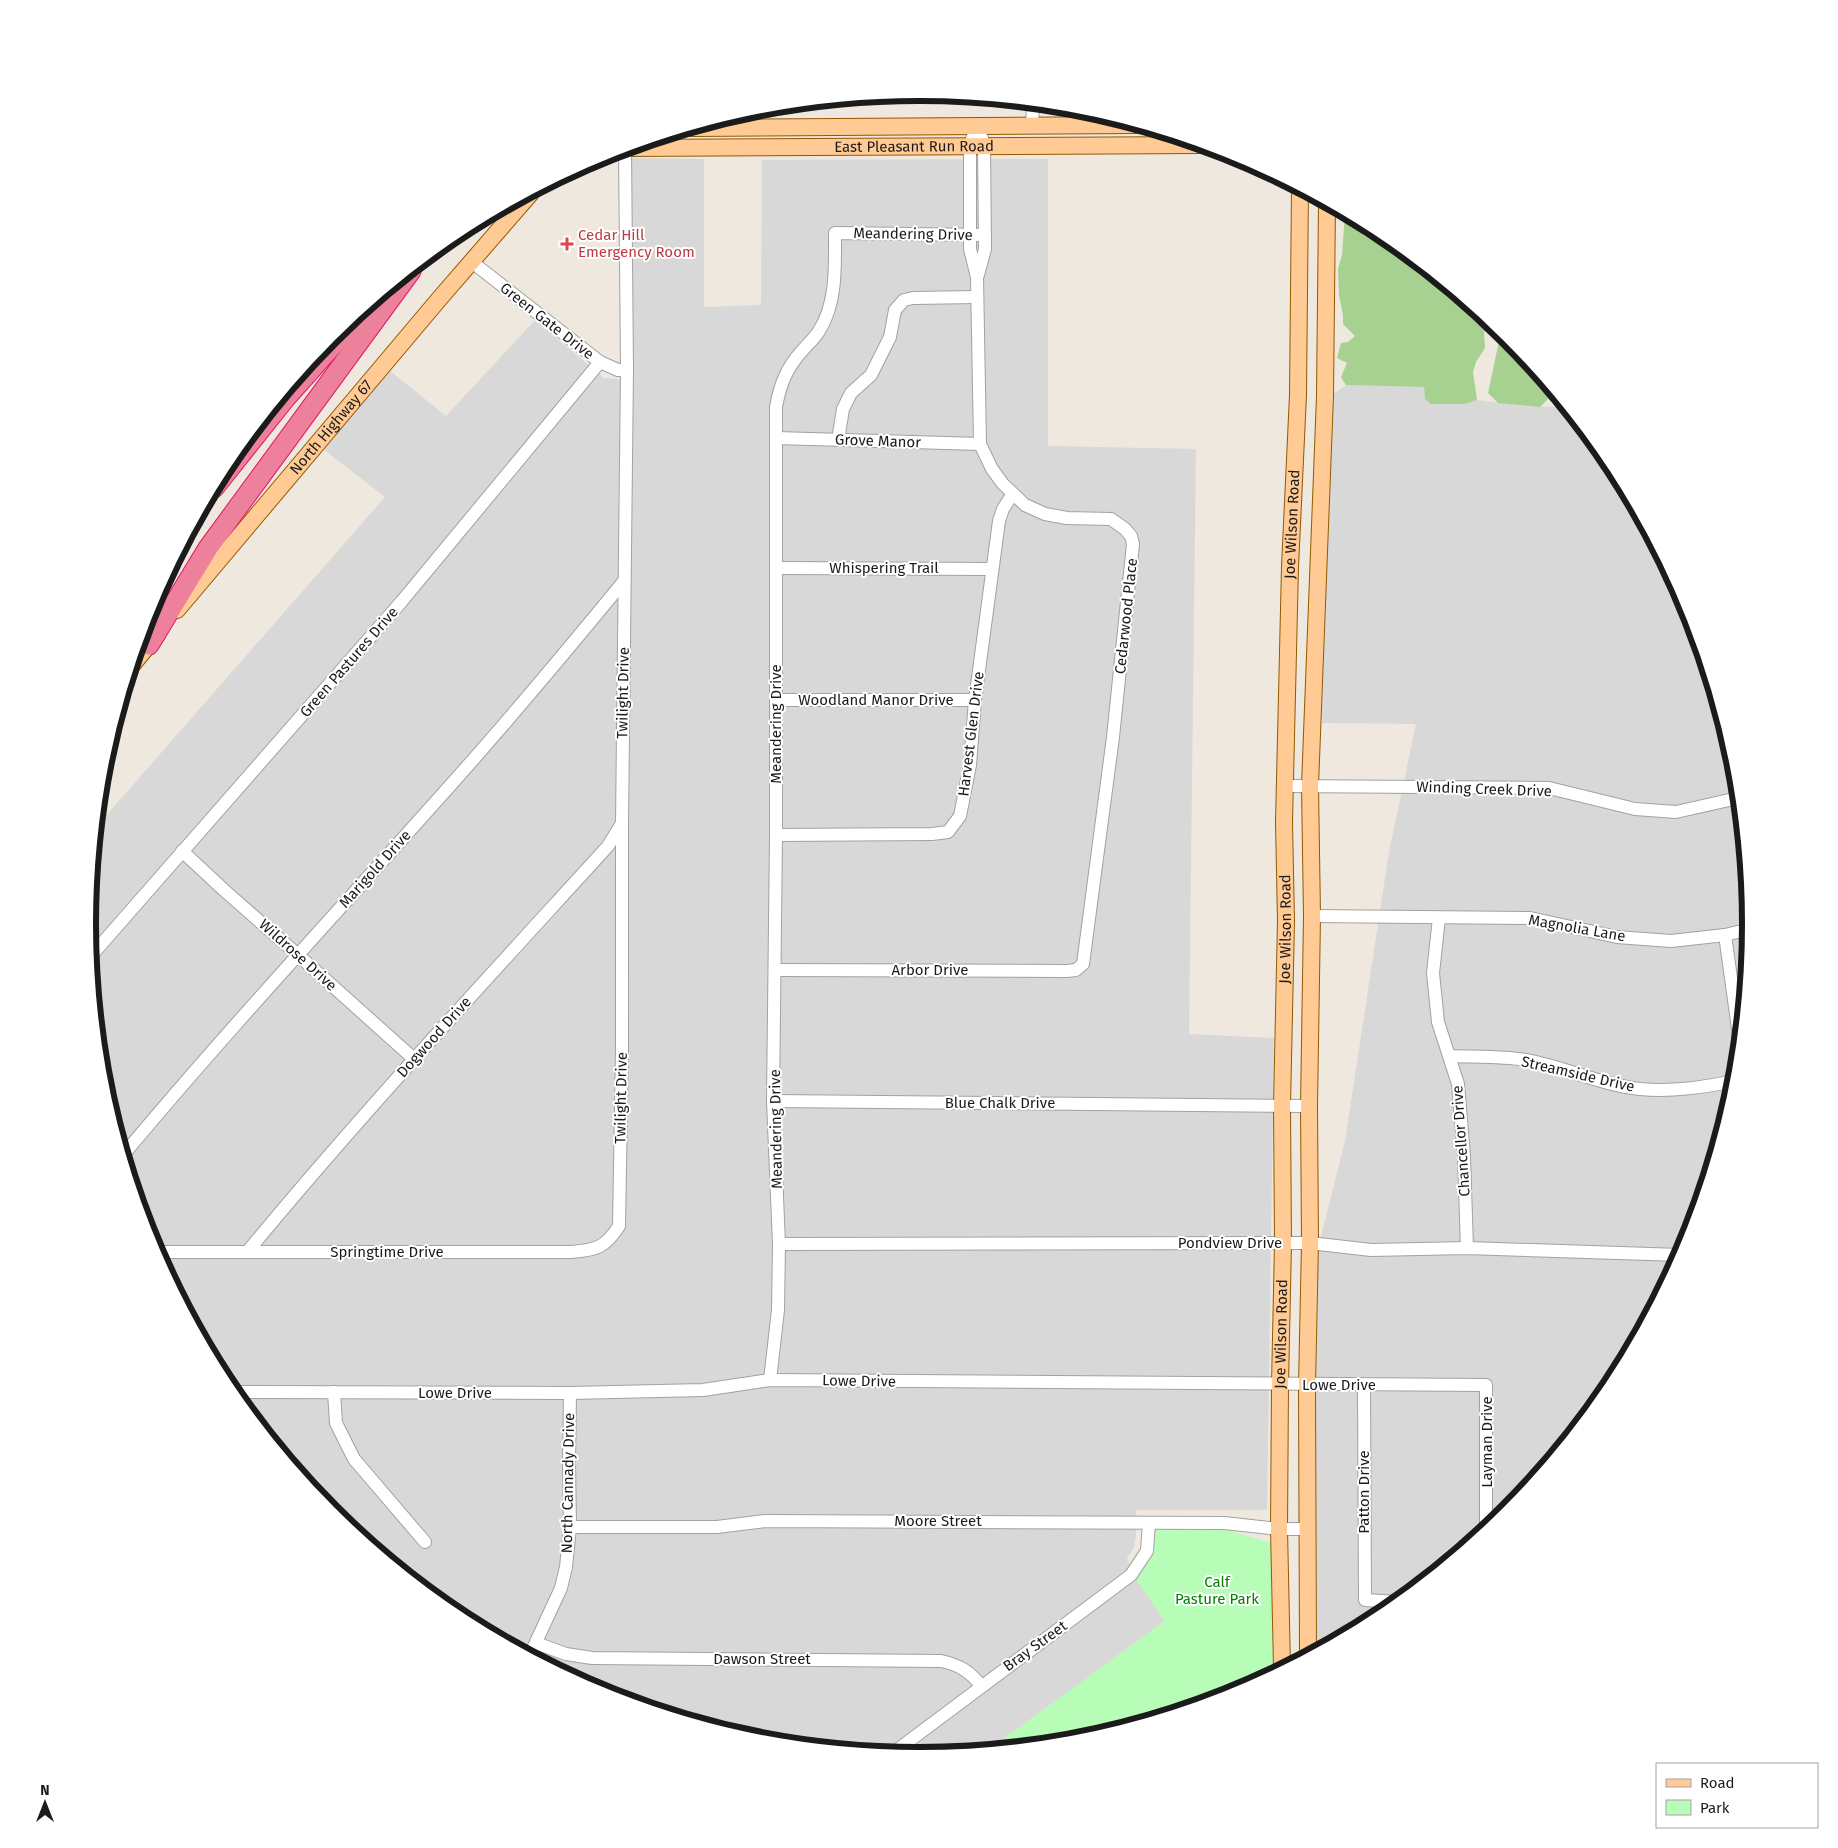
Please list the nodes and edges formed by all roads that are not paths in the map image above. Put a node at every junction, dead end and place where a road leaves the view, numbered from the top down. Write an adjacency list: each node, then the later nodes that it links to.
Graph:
1 (1032, 109): 3 (street)
2 (977, 125): 3 (main road, East Pleasant Run Road); 5 (main road, East Pleasant Run Road); 6 (street)
3 (1032, 125): 4 (main road, East Pleasant Run Road)
4 (1115, 125)
5 (711, 128)
6 (977, 145): 7 (main road, East Pleasant Run Road); 8 (main road, East Pleasant Run Road); 13 (street, Cedarwood Place); 14 (street, Cedarwood Place)
7 (1183, 145)
8 (647, 148)
9 (626, 156): 20 (street, Twilight Drive)
10 (1300, 195): 32 (main road, Joe Wilson Road)
11 (522, 204): 15 (main road, North Highway 67)
12 (1327, 209): 33 (main road, Joe Wilson Road)
13 (970, 235): 14 (street, Meandering Drive); 16 (street, Cedarwood Place); 21 (street, Meandering Drive)
14 (985, 235): 16 (street, Cedarwood Place)
15 (472, 262): 19 (street, Green Gate Drive); 28 (main road, North Highway 67)
16 (977, 277): 18 (street, Cedarwood Place)
17 (400, 286): 28 (highway)
18 (978, 297): 22 (street); 23 (street, Cedarwood Place)
19 (600, 362): 20 (street, Green Gate Drive); 37 (street, Green Pastures Drive)
20 (627, 370): 27 (street, Twilight Drive)
21 (776, 438): 22 (street, Grove Manor); 25 (street, Meandering Drive)
22 (838, 440): 23 (street, Grove Manor)
23 (980, 444): 24 (street, Cedarwood Place)
24 (1012, 495): 26 (street, Harvest Glen Drive); 44 (street, Cedarwood Place)
25 (776, 568): 26 (street, Whispering Trail); 30 (street, Meandering Drive)
26 (992, 569): 31 (street, Harvest Glen Drive)
27 (624, 581): 35 (street, Twilight Drive); 43 (street, Marigold Drive)
28 (149, 645): 29 (main road, North Highway 67)
29 (143, 652)
30 (776, 700): 31 (street, Woodland Manor Drive); 36 (street, Meandering Drive)
31 (975, 700): 36 (street, Harvest Glen Drive)
32 (1286, 786): 33 (street, Winding Creek Drive); 51 (main road, Joe Wilson Road)
33 (1310, 786): 34 (street, Winding Creek Drive); 38 (main road, Joe Wilson Road)
34 (1732, 799)
35 (622, 824): 48 (street, Dogwood Drive); 54 (street, Twilight Drive)
36 (776, 835): 45 (street, Meandering Drive)
37 (182, 851): 42 (street, Green Pastures Drive); 43 (street, Wildrose Drive)
38 (1312, 916): 39 (street, Magnolia Lane); 52 (main road, Joe Wilson Road)
39 (1439, 918): 41 (street, Magnolia Lane); 47 (street, Chancellor Drive)
40 (1742, 931): 41 (street, Magnolia Lane)
41 (1725, 935): 46 (street)
42 (97, 949)
43 (298, 954): 48 (street, Wildrose Drive); 53 (street, Marigold Drive)
44 (1083, 964): 45 (street, Arbor Drive)
45 (775, 970): 50 (street, Meandering Drive)
46 (1737, 1013)
47 (1450, 1056): 49 (street, Streamside Drive); 58 (street, Chancellor Drive)
48 (414, 1060): 59 (street, Dogwood Drive)
49 (1726, 1083)
50 (773, 1101): 51 (street, Blue Chalk Drive); 57 (street, Meandering Drive)
51 (1282, 1106): 52 (street, Blue Chalk Drive); 55 (main road, Joe Wilson Road)
52 (1309, 1106): 56 (main road, Joe Wilson Road)
53 (128, 1149)
54 (612, 1236): 59 (street, Springtime Drive)
55 (1284, 1243): 56 (street, Pondview Drive); 57 (street, Pondview Drive); 63 (main road, Joe Wilson Road)
56 (1310, 1243): 58 (street, Pondview Drive); 64 (main road, Joe Wilson Road)
57 (779, 1244): 62 (street, Meandering Drive)
58 (1467, 1248): 61 (street, Pondview Drive)
59 (248, 1251): 60 (street, Springtime Drive)
60 (165, 1252)
61 (1672, 1255)
62 (770, 1380): 63 (street, Lowe Drive); 69 (street, Lowe Drive)
63 (1280, 1385): 64 (street, Lowe Drive); 73 (main road, Joe Wilson Road)
64 (1307, 1385): 65 (street, Lowe Drive); 74 (main road, Joe Wilson Road)
65 (1364, 1385): 66 (street, Lowe Drive); 76 (street, Patton Drive)
66 (1486, 1385): 70 (street, Layman Drive)
67 (243, 1392): 68 (street, Lowe Drive)
68 (334, 1392): 69 (street, Lowe Drive); 75 (street)
69 (570, 1393): 72 (street, North Cannady Drive)
70 (1486, 1520)
71 (1149, 1522): 72 (street, Moore Street); 73 (street, Moore Street); 80 (street, Bray Street)
72 (570, 1527): 77 (street, North Cannady Drive)
73 (1280, 1529): 74 (street, Moore Street); 79 (main road, Joe Wilson Road)
74 (1306, 1529): 78 (main road, Joe Wilson Road)
75 (425, 1542)
76 (1386, 1601)
77 (533, 1649): 80 (street, Dawson Street)
78 (1308, 1649)
79 (1282, 1662)
80 (981, 1686): 81 (street, Bray Street)
81 (901, 1746)

